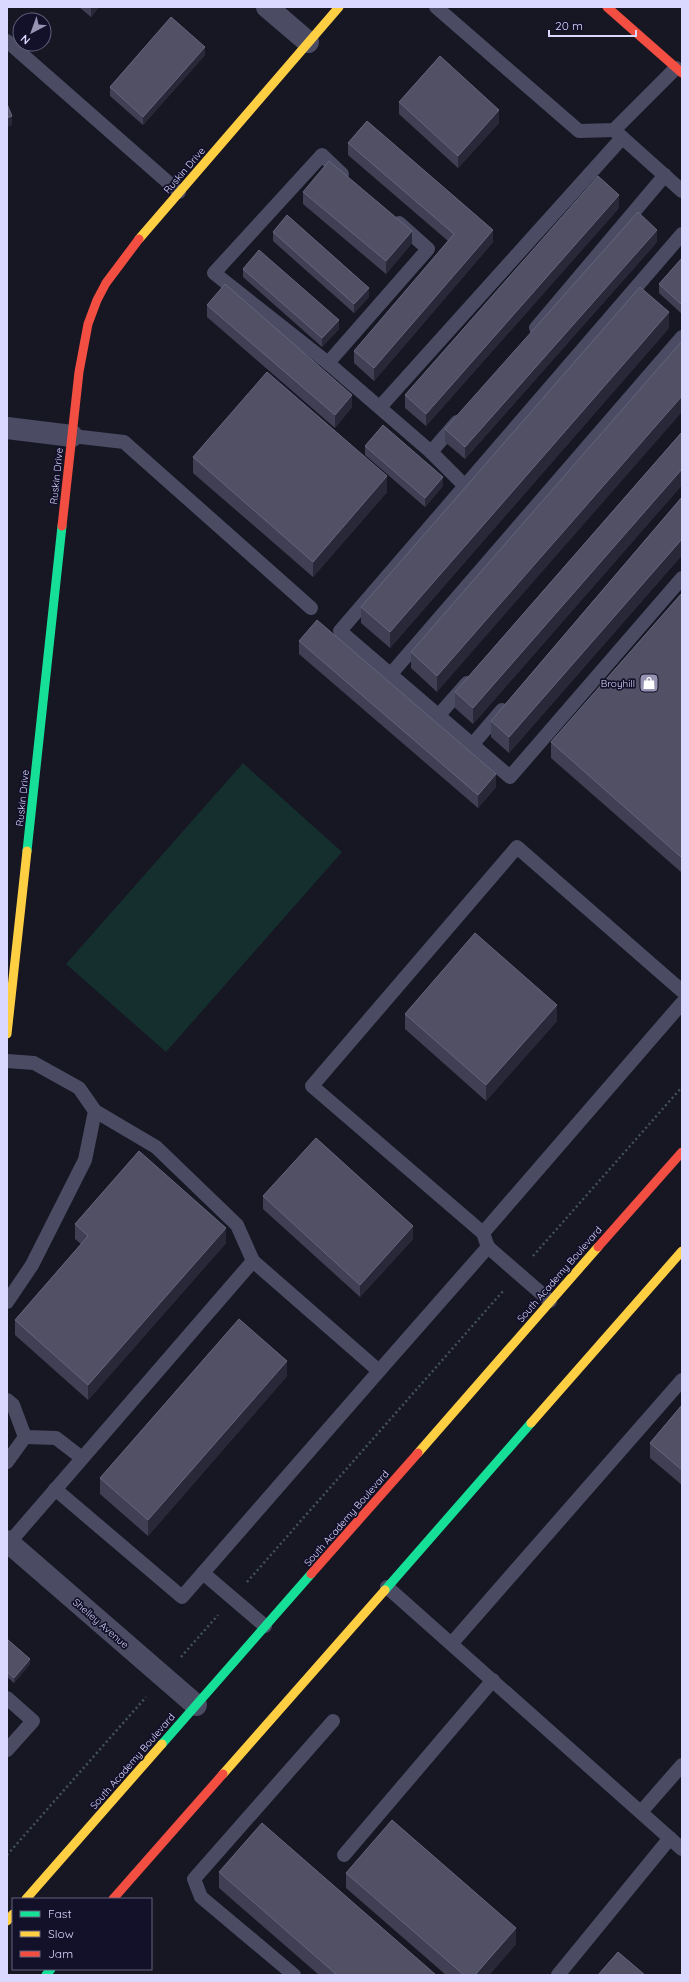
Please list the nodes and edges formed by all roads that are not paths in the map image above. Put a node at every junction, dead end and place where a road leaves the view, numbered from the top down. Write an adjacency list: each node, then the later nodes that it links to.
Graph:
1 (267, 7): 6 (street)
2 (339, 7): 6 (main road, Ruskin Drive)
3 (436, 7): 8 (lane)
4 (607, 7): 7 (main road)
5 (7, 41): 12 (lane)
6 (308, 42): 12 (main road, Ruskin Drive)
7 (679, 71): 8 (lane)
8 (618, 134): 9 (lane); 18 (lane)
9 (665, 175): 11 (lane); 16 (lane)
10 (351, 181): 17 (lane)
11 (682, 191)
12 (179, 192): 21 (main road, Ruskin Drive)
13 (387, 212): 17 (lane)
14 (682, 234): 23 (lane)
15 (682, 337): 27 (lane)
16 (528, 338)
17 (328, 363): 18 (lane)
18 (380, 407): 22 (lane)
19 (467, 410): 22 (lane)
20 (7, 428): 21 (street)
21 (72, 436): 25 (lane); 31 (main road, Ruskin Drive)
22 (431, 452): 23 (lane)
23 (465, 486): 27 (lane)
24 (682, 578): 30 (lane)
25 (311, 608)
26 (475, 674): 29 (lane)
27 (390, 675): 29 (lane)
28 (513, 697): 30 (lane)
29 (438, 716): 30 (lane)
30 (472, 745)
31 (12, 954): 34 (main road, Ruskin Drive)
32 (682, 991): 38 (lane)
33 (682, 1003): 38 (lane)
34 (7, 1034)
35 (7, 1061): 36 (lane)
36 (95, 1111): 41 (lane); 43 (lane)
37 (682, 1152): 42 (main road, South Academy Boulevard)
38 (483, 1233): 39 (lane)
39 (488, 1247): 42 (lane); 44 (lane)
40 (682, 1251): 53 (main road)
41 (253, 1261): 44 (lane); 48 (lane)
42 (550, 1301): 54 (main road, South Academy Boulevard)
43 (7, 1302)
44 (379, 1371): 52 (lane)
45 (682, 1380): 55 (lane)
46 (7, 1400): 47 (lane)
47 (25, 1437): 48 (lane); 49 (lane)
48 (82, 1458): 50 (lane)
49 (7, 1462)
50 (55, 1489): 51 (lane); 52 (lane)
51 (8, 1542): 58 (street, Shelley Avenue)
52 (203, 1573): 54 (lane)
53 (387, 1587): 55 (lane); 67 (main road)
54 (265, 1626): 58 (main road, South Academy Boulevard)
55 (452, 1643): 56 (lane)
56 (493, 1680): 62 (lane); 65 (lane)
57 (7, 1698): 60 (lane)
58 (196, 1705): 66 (main road, South Academy Boulevard)
59 (333, 1721): 68 (lane)
60 (7, 1750)
61 (682, 1765): 62 (lane)
62 (642, 1812): 63 (lane)
63 (670, 1838): 64 (lane); 69 (lane)
64 (682, 1848)
65 (344, 1855)
66 (27, 1898)
67 (114, 1898)
68 (294, 1975)
69 (558, 1975)

